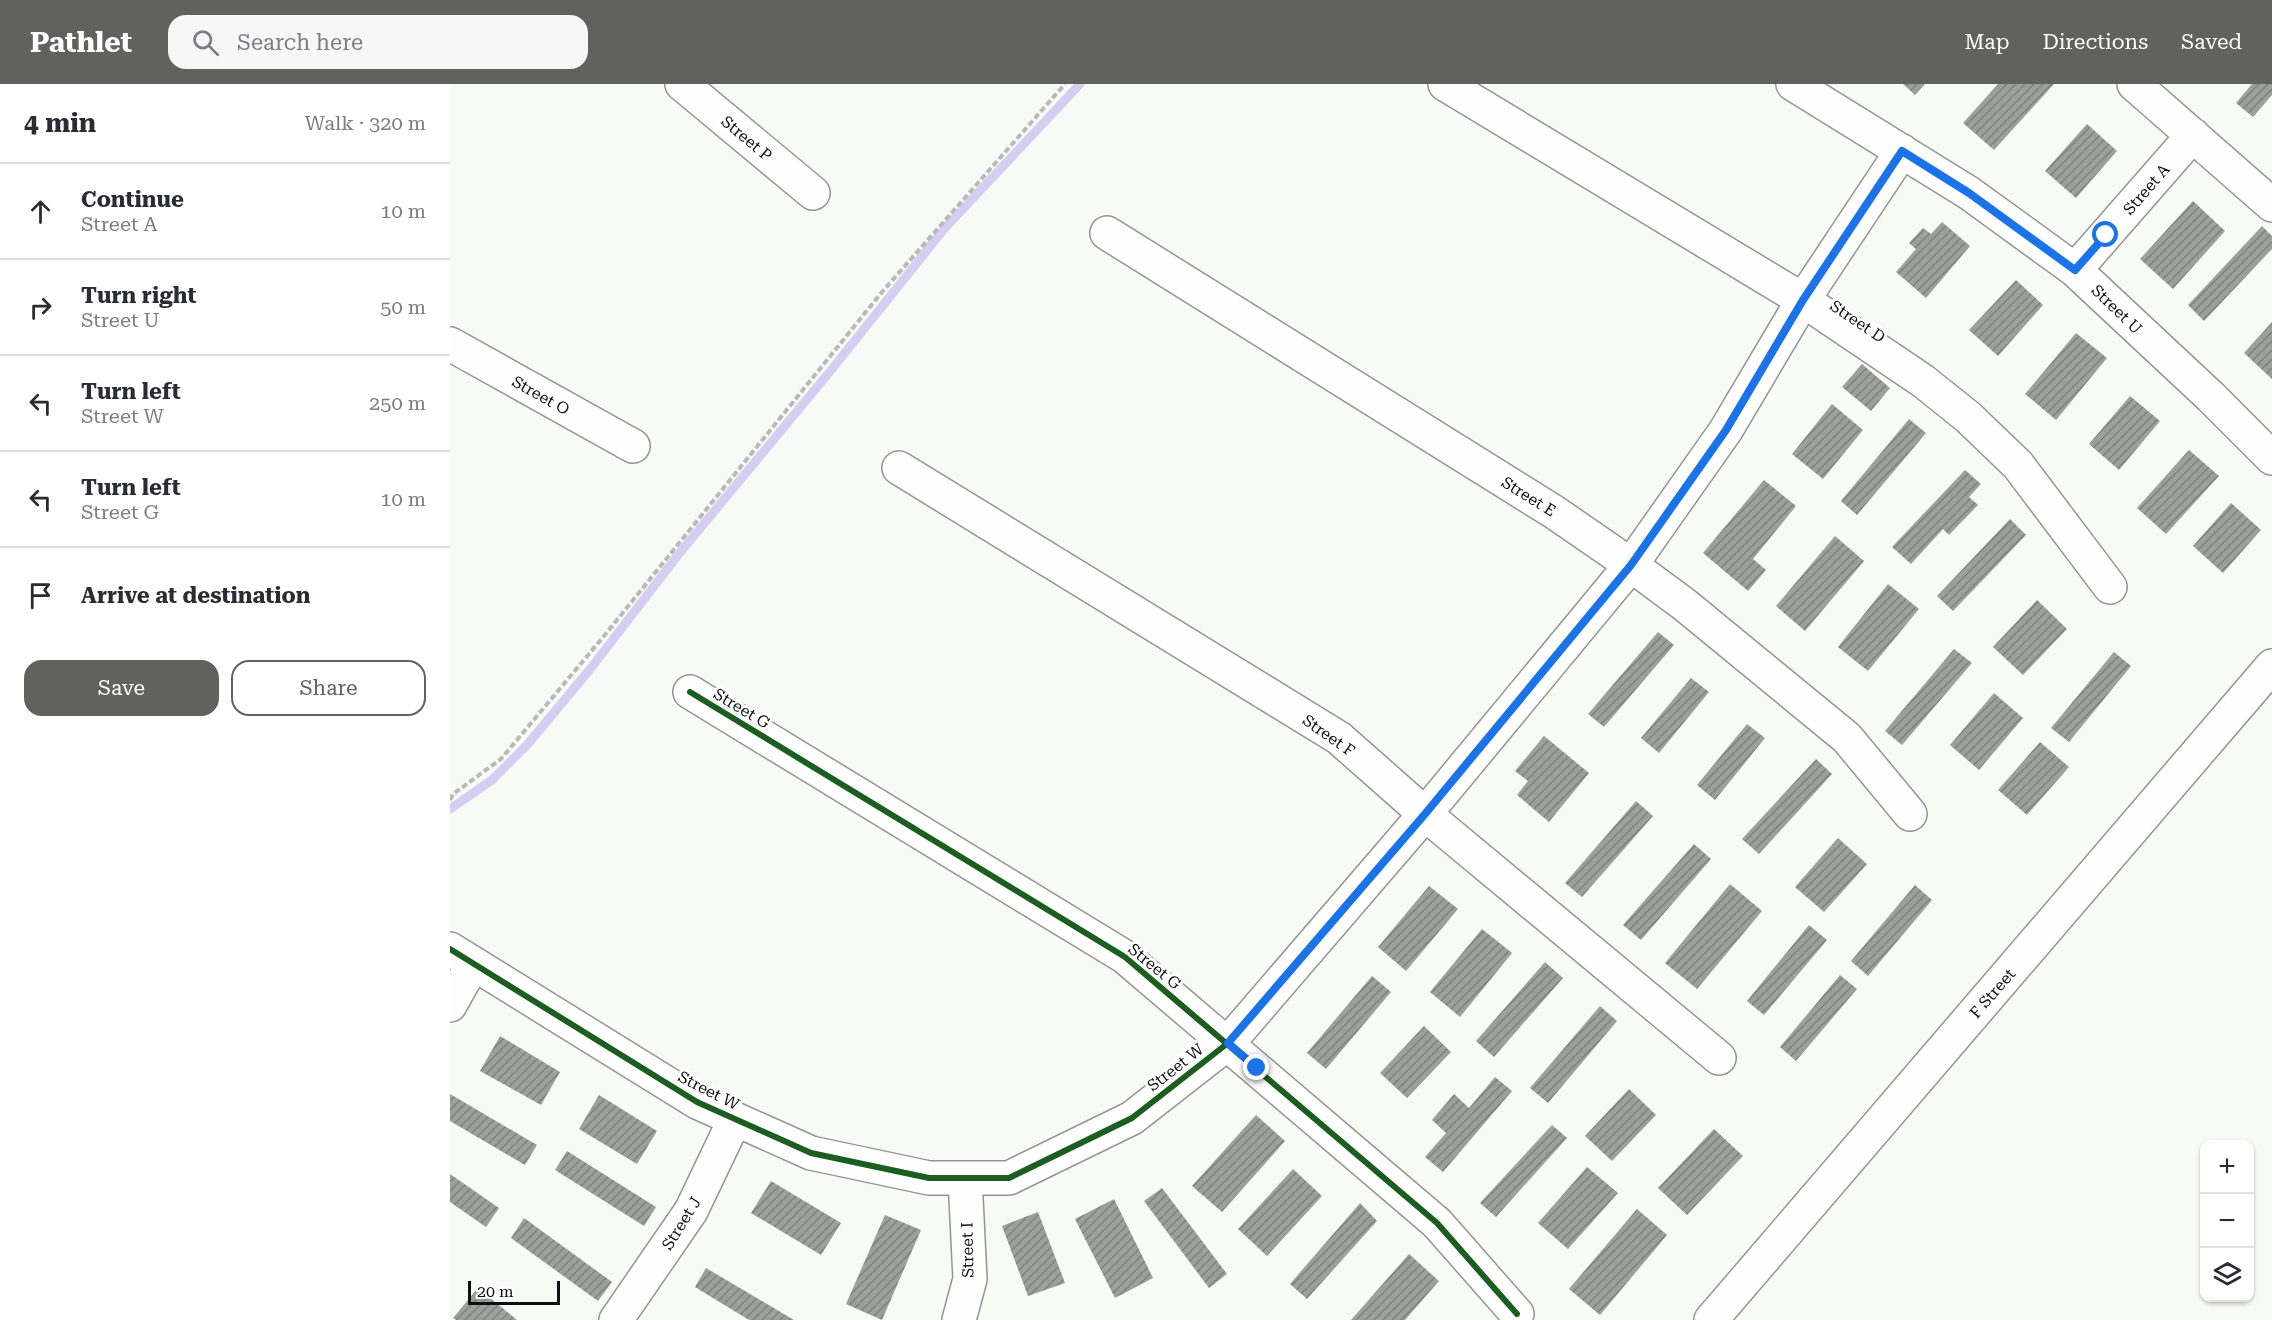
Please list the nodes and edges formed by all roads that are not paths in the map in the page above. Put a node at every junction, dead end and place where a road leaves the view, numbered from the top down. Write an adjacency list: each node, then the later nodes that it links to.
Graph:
1 (682, 84): 7 (street, Street P)
2 (1445, 84): 11 (street, Street D)
3 (1793, 84): 6 (street, Street U)
4 (2134, 84): 5 (street)
5 (2193, 135): 8 (street); 10 (street, Street A)
6 (1902, 151): 10 (street, Street U); 11 (street, Street W)
7 (813, 193)
8 (2272, 205)
9 (1107, 233): 16 (street, Street E)
10 (2075, 270): 14 (street, Street U)
11 (1803, 300): 16 (street, Street W); 17 (street, Street D)
12 (450, 344): 13 (street, Street O)
13 (633, 446)
14 (2272, 459)
15 (899, 468): 20 (street, Street F)
16 (1631, 565): 20 (street, Street W); 21 (street, Street E)
17 (2110, 587)
18 (2272, 666): 31 (street, F Street)
19 (690, 692): 24 (street, Street G)
20 (1425, 814): 24 (street, Street W); 25 (street, Street F)
21 (1910, 814)
22 (461, 957): 23 (street); 26 (street, Street W)
23 (450, 1005)
24 (1228, 1043): 27 (street, Street W); 28 (street, Street G)
25 (1719, 1058)
26 (735, 1119): 27 (street, Street W); 29 (street, Street J)
27 (964, 1178): 30 (street, Street I)
28 (1517, 1314)
29 (616, 1320)
30 (958, 1320)
31 (1711, 1320)

